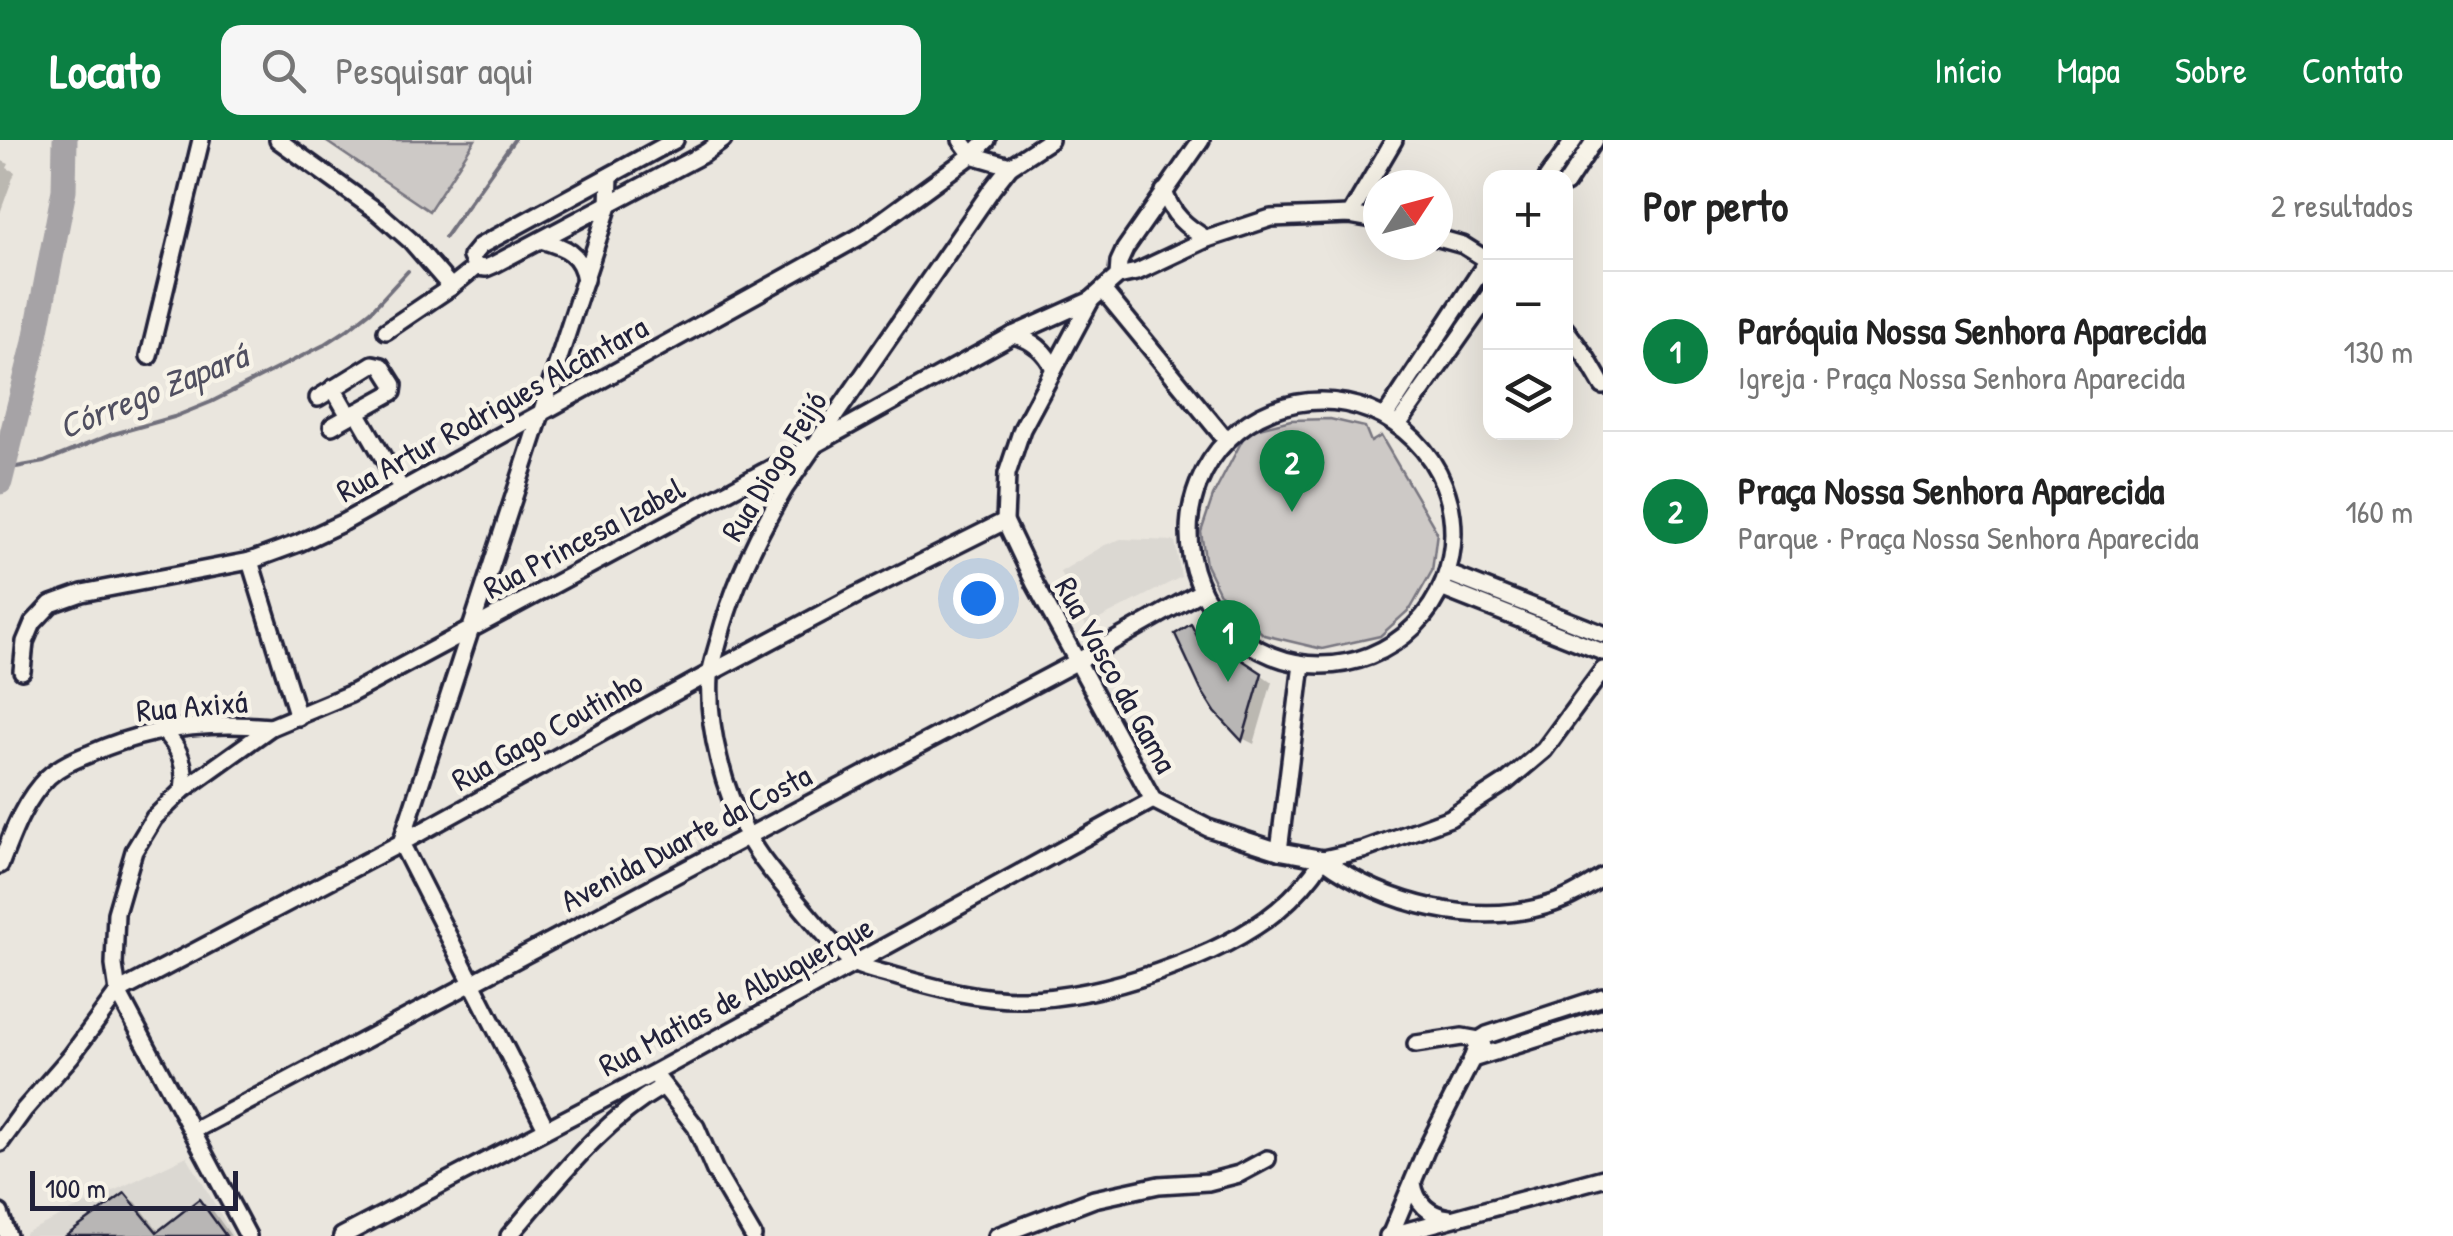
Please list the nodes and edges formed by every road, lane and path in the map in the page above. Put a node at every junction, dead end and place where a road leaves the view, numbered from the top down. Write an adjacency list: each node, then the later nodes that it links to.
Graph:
1 (200, 140): 35 (street)
2 (278, 140): 29 (street)
3 (674, 140): 16 (street)
4 (722, 140): 18 (street)
5 (961, 140): 12 (street)
6 (987, 140): 12 (street, Rua Artur Rodrigues Alcântara)
7 (1050, 140): 13 (street, Rua Diogo Feijó)
8 (1201, 140): 17 (street)
9 (1394, 140): 19 (street)
10 (1574, 140): 14 (street)
11 (1595, 140): 15 (street)
12 (972, 155): 13 (street); 40 (street, Rua Artur Rodrigues Alcântara)
13 (1010, 166): 45 (street, Rua Diogo Feijó)
14 (1553, 170)
15 (1573, 173)
16 (610, 176): 18 (street); 25 (street)
17 (1164, 191): 21 (street); 27 (street)
18 (608, 205): 22 (street); 28 (street)
19 (1350, 215): 20 (street, Rua Princesa Izabel); 21 (street, Rua Princesa Izabel)
20 (1363, 217)
21 (1207, 239): 27 (street, Rua Princesa Izabel)
22 (541, 240): 25 (street); 28 (street)
23 (1453, 242): 24 (street)
24 (1484, 260)
25 (476, 267): 29 (street)
26 (1483, 274): 42 (street)
27 (1118, 276): 30 (street, Rua Princesa Izabel)
28 (585, 280): 40 (street)
29 (451, 287): 32 (street)
30 (1097, 295): 33 (street, Rua Princesa Izabel); 36 (street); 44 (street)
31 (1483, 303): 42 (street)
32 (386, 331)
33 (1013, 335): 36 (street); 45 (street, Rua Princesa Izabel)
34 (1573, 339): 37 (street)
35 (148, 356)
36 (1054, 370): 47 (street)
37 (1603, 386)
38 (333, 388): 39 (street); 41 (street); 41 (street)
39 (318, 398)
40 (543, 412): 46 (street, Rua Artur Rodrigues Alcântara); 51 (street)
41 (353, 414): 43 (street); 46 (street)
42 (1391, 421): 44 (street); 49 (street)
43 (332, 426)
44 (1226, 440): 50 (street)
45 (818, 443): 51 (street, Rua Princesa Izabel); 58 (street, Rua Diogo Feijó)
46 (402, 490): 48 (street, Rua Artur Rodrigues Alcântara)
47 (1005, 522): 54 (street, Rua Vasco da Gama); 58 (street, Rua Gago Coutinho)
48 (250, 560): 57 (street, Rua Artur Rodrigues Alcântara); 59 (street)
49 (1444, 580): 52 (street); 53 (street); 55 (street)
50 (1202, 590): 54 (street, Avenida Duarte da Costa); 55 (street)
51 (472, 630): 59 (street, Rua Princesa Izabel); 65 (street)
52 (1603, 634)
53 (1603, 652)
54 (1078, 661): 63 (street, Rua Vasco da Gama); 64 (street, Avenida Duarte da Costa)
55 (1302, 664): 66 (street)
56 (1603, 670): 67 (street)
57 (22, 671)
58 (710, 673): 64 (street, Rua Diogo Feijó); 65 (street, Rua Gago Coutinho)
59 (298, 717): 60 (street, Rua Princesa Izabel)
60 (271, 727): 61 (street, Rua Axixá); 62 (street, Rua Princesa Izabel)
61 (163, 731): 62 (street); 68 (street, Rua Axixá)
62 (183, 790): 72 (street, Rua Princesa Izabel)
63 (1154, 800): 66 (street, Rua Vasco da Gama); 70 (street, Rua Matias de Albuquerque)
64 (748, 837): 70 (street, Rua Diogo Feijó); 71 (street, Avenida Duarte da Costa)
65 (401, 843): 71 (street); 72 (street, Rua Gago Coutinho)
66 (1279, 851): 67 (street, Rua Vasco da Gama)
67 (1323, 859): 69 (street); 70 (street)
68 (0, 865)
69 (1603, 877)
70 (854, 963): 77 (street, Rua Matias de Albuquerque)
71 (472, 982): 78 (street); 79 (street, Avenida Duarte da Costa)
72 (118, 992): 79 (street); 80 (street)
73 (1603, 996): 76 (street)
74 (1603, 1018): 76 (street)
75 (1416, 1044): 76 (street)
76 (1480, 1051): 83 (street)
77 (658, 1079): 78 (street, Rua Matias de Albuquerque); 90 (street); 91 (street)
78 (546, 1128): 89 (street, Rua Matias de Albuquerque)
79 (193, 1131): 88 (street)
80 (0, 1143)
81 (1267, 1159): 86 (street)
82 (1603, 1178): 85 (street)
83 (1413, 1182): 85 (street); 93 (street)
84 (0, 1213): 87 (street)
85 (1450, 1218): 93 (street)
86 (1025, 1230): 92 (street)
87 (8, 1236)
88 (248, 1236)
89 (342, 1236)
90 (509, 1236)
91 (753, 1236)
92 (997, 1236)
93 (1389, 1236)

